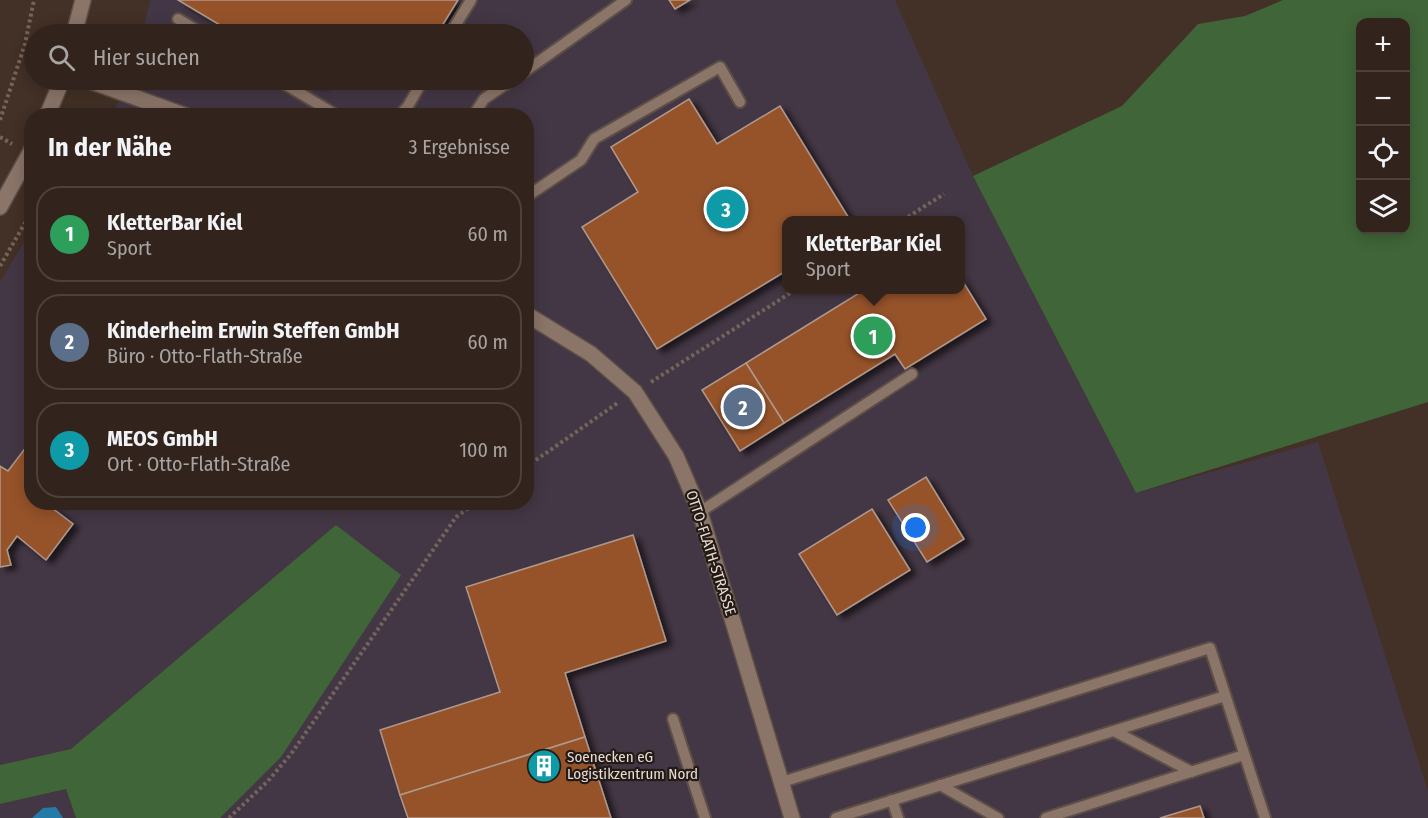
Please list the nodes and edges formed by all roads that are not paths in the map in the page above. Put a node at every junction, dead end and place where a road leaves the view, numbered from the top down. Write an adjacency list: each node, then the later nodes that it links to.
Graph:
1 (83, 0): 5 (street)
2 (471, 0): 7 (lane)
3 (626, 0): 8 (lane)
4 (178, 19): 6 (lane)
5 (77, 24)
6 (186, 24)
7 (456, 24)
8 (534, 65)
9 (58, 90): 15 (street)
10 (115, 90): 16 (street)
11 (295, 90): 17 (lane)
12 (417, 90): 18 (lane)
13 (497, 90): 19 (lane)
14 (740, 102): 21 (lane)
15 (50, 108)
16 (165, 108)
17 (325, 108)
18 (406, 108)
19 (478, 108)
20 (24, 164): 22 (street)
21 (534, 192)
22 (0, 207)
23 (534, 319): 25 (street, OTTO-FLATH-STRASSE)
24 (912, 374): 25 (lane)
25 (700, 512): 31 (street, OTTO-FLATH-STRASSE)
26 (1225, 696): 28 (lane); 29 (lane); 31 (lane)
27 (673, 719): 34 (lane)
28 (1114, 731): 30 (lane); 32 (lane)
29 (1244, 755): 30 (lane); 40 (lane)
30 (1192, 771): 39 (lane)
31 (782, 782): 35 (street, OTTO-FLATH-STRASSE)
32 (940, 785): 33 (lane); 38 (lane)
33 (892, 800): 36 (lane); 37 (lane)
34 (705, 818)
35 (792, 818)
36 (836, 818)
37 (898, 818)
38 (998, 818)
39 (1046, 818)
40 (1265, 818)

